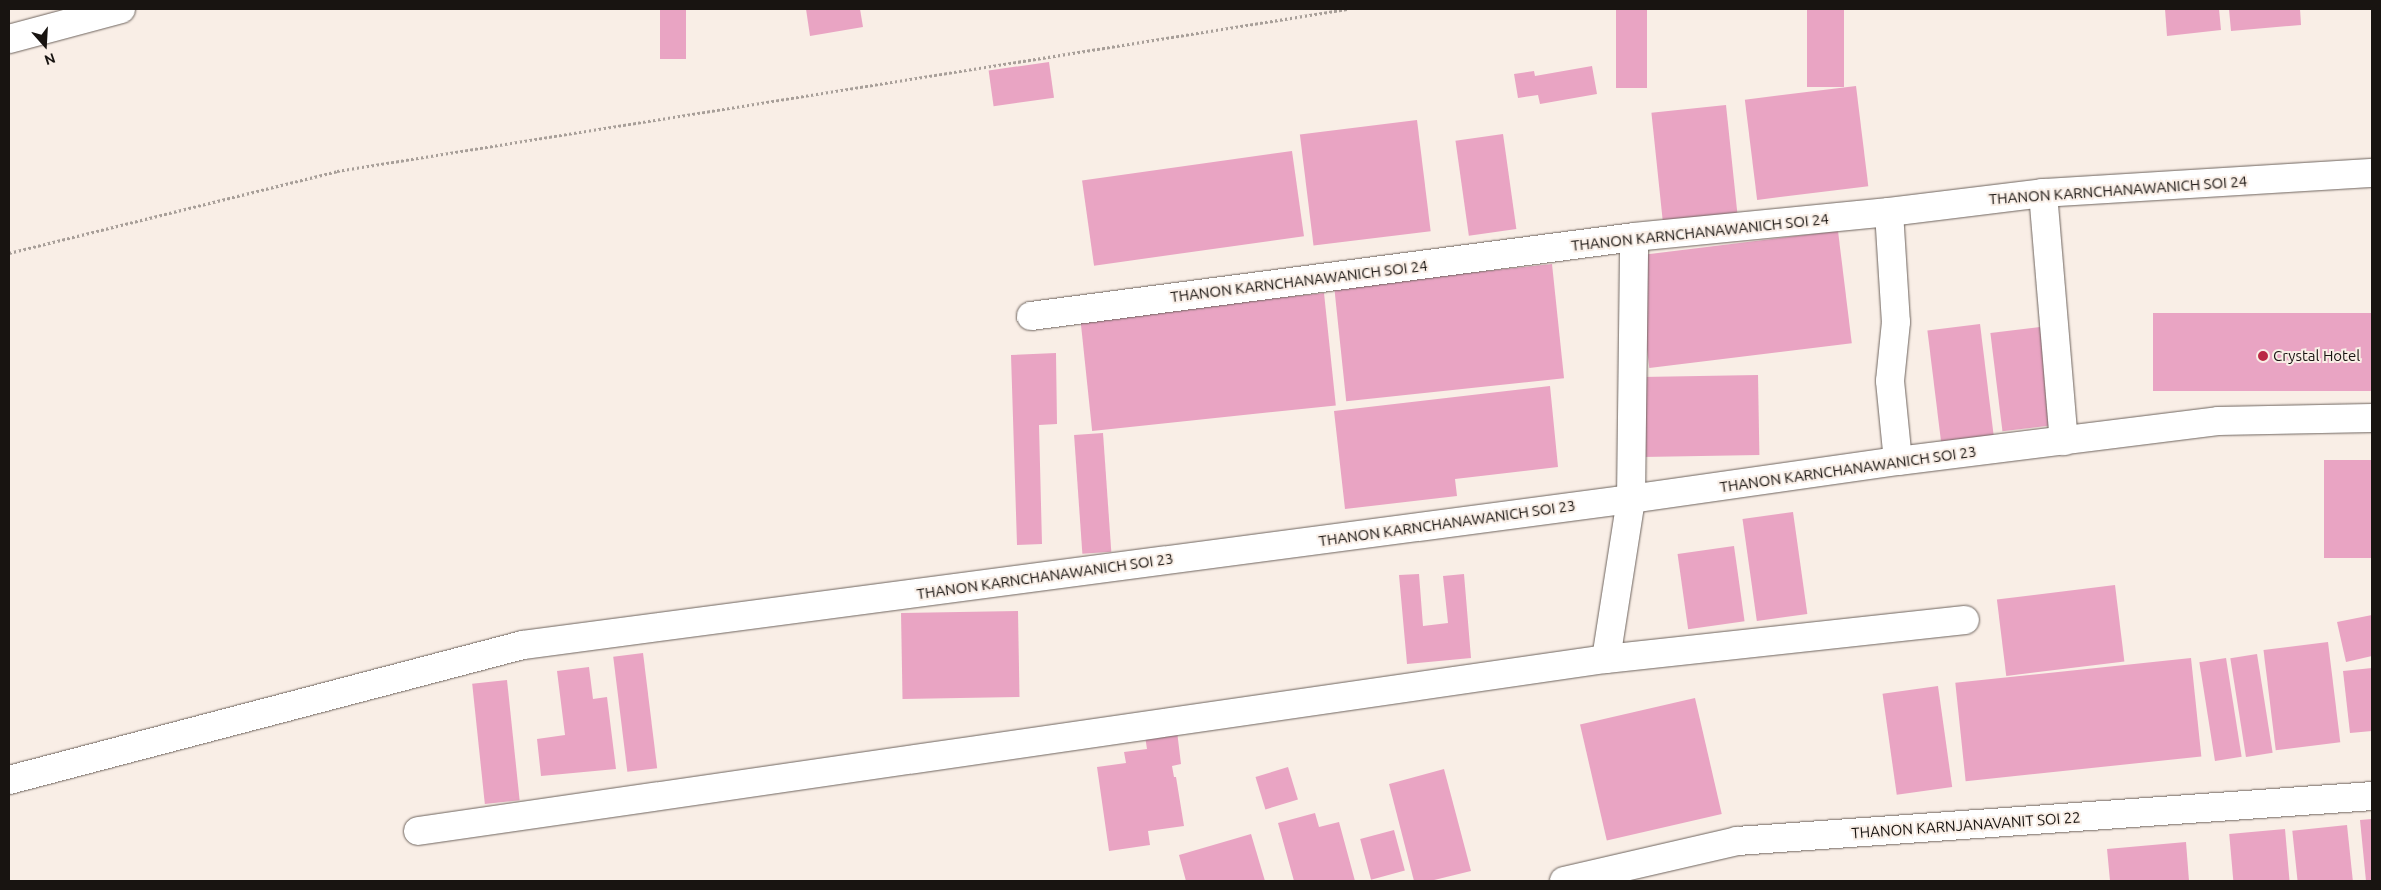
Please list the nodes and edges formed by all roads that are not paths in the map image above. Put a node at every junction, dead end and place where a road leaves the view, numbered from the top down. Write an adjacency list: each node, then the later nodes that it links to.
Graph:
1 (121, 9): 2 (street)
2 (9, 39)
3 (2372, 173): 4 (street, THANON KARNCHANAWANICH SOI 24)
4 (2043, 193): 5 (street, THANON KARNCHANAWANICH SOI 24); 9 (street)
5 (1889, 212): 6 (street, THANON KARNCHANAWANICH SOI 24); 10 (street)
6 (1634, 237): 7 (street, THANON KARNCHANAWANICH SOI 24); 11 (street)
7 (1031, 316)
8 (2372, 418): 9 (street, THANON KARNCHANAWANICH SOI 23)
9 (2064, 441): 10 (street, THANON KARNCHANAWANICH SOI 23)
10 (1898, 461): 11 (street, THANON KARNCHANAWANICH SOI 23)
11 (1631, 498): 13 (street); 14 (street, THANON KARNCHANAWANICH SOI 23)
12 (1965, 620): 13 (street)
13 (1606, 659): 16 (street)
14 (9, 780)
15 (2372, 796): 17 (street, THANON KARNJANAVANIT SOI 22)
16 (418, 831)
17 (1564, 881)

